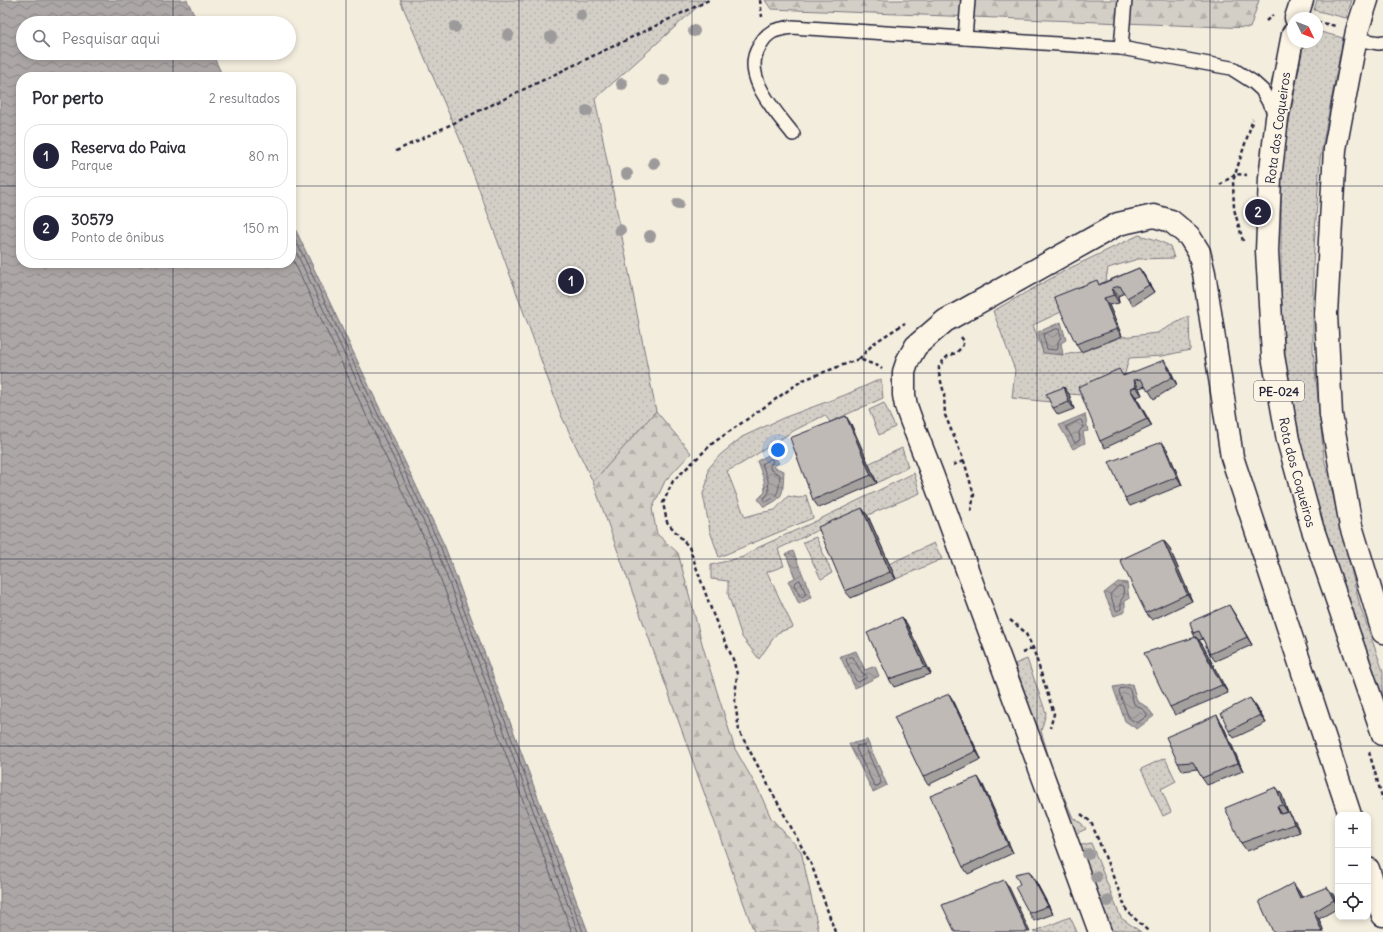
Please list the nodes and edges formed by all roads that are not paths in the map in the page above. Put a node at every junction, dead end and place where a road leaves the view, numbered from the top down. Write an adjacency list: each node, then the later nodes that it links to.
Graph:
1 (968, 0): 6 (lane)
2 (1125, 0): 9 (lane)
3 (1302, 0): 5 (street)
4 (1366, 0): 7 (street)
5 (1298, 12)
6 (965, 38): 9 (lane); 12 (lane)
7 (1356, 39): 8 (lane); 13 (street)
8 (1383, 42)
9 (1121, 48): 11 (lane)
10 (1290, 48): 11 (street, Rota dos Coqueiros / PE-024)
11 (1277, 118): 14 (street, Rota dos Coqueiros / PE-024)
12 (793, 134)
13 (1383, 632)
14 (1383, 734)
15 (1349, 812): 18 (street)
16 (1371, 878): 17 (street)
17 (1383, 915)
18 (1100, 932)

